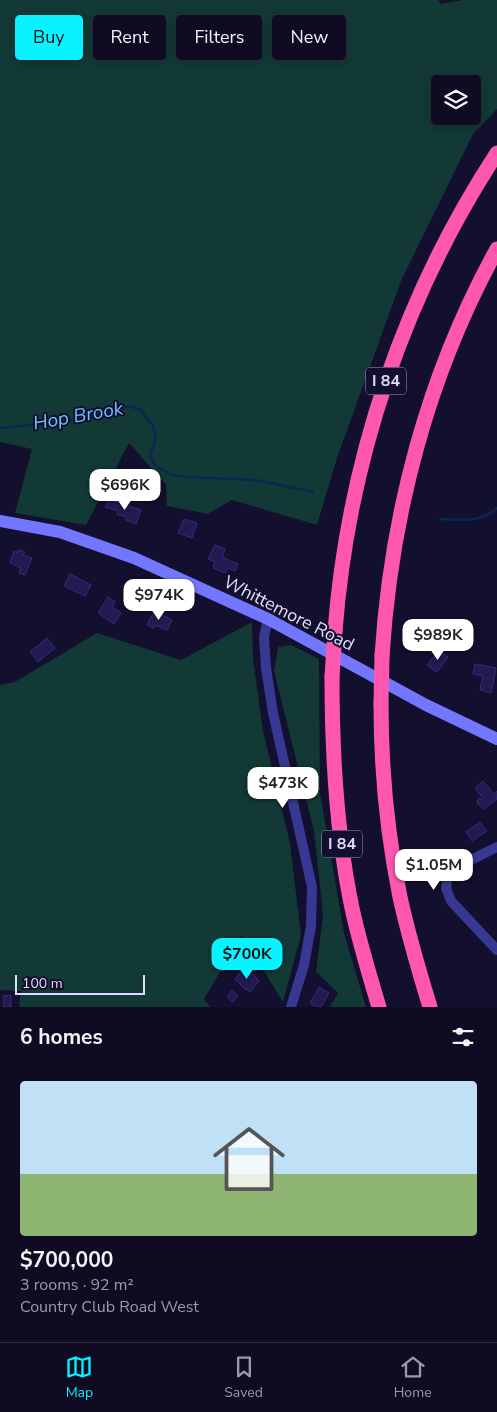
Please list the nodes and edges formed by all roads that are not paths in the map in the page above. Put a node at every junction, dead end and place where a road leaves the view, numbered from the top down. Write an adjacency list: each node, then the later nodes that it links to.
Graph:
1 (497, 153): 9 (highway, I 84, bridge)
2 (497, 249): 10 (highway, I 84, bridge)
3 (0, 520): 4 (main road, Whittemore Road)
4 (268, 619): 5 (main road, Whittemore Road); 8 (street)
5 (497, 739)
6 (497, 847): 7 (street)
7 (497, 950)
8 (291, 1007)
9 (379, 1007)
10 (430, 1007)

